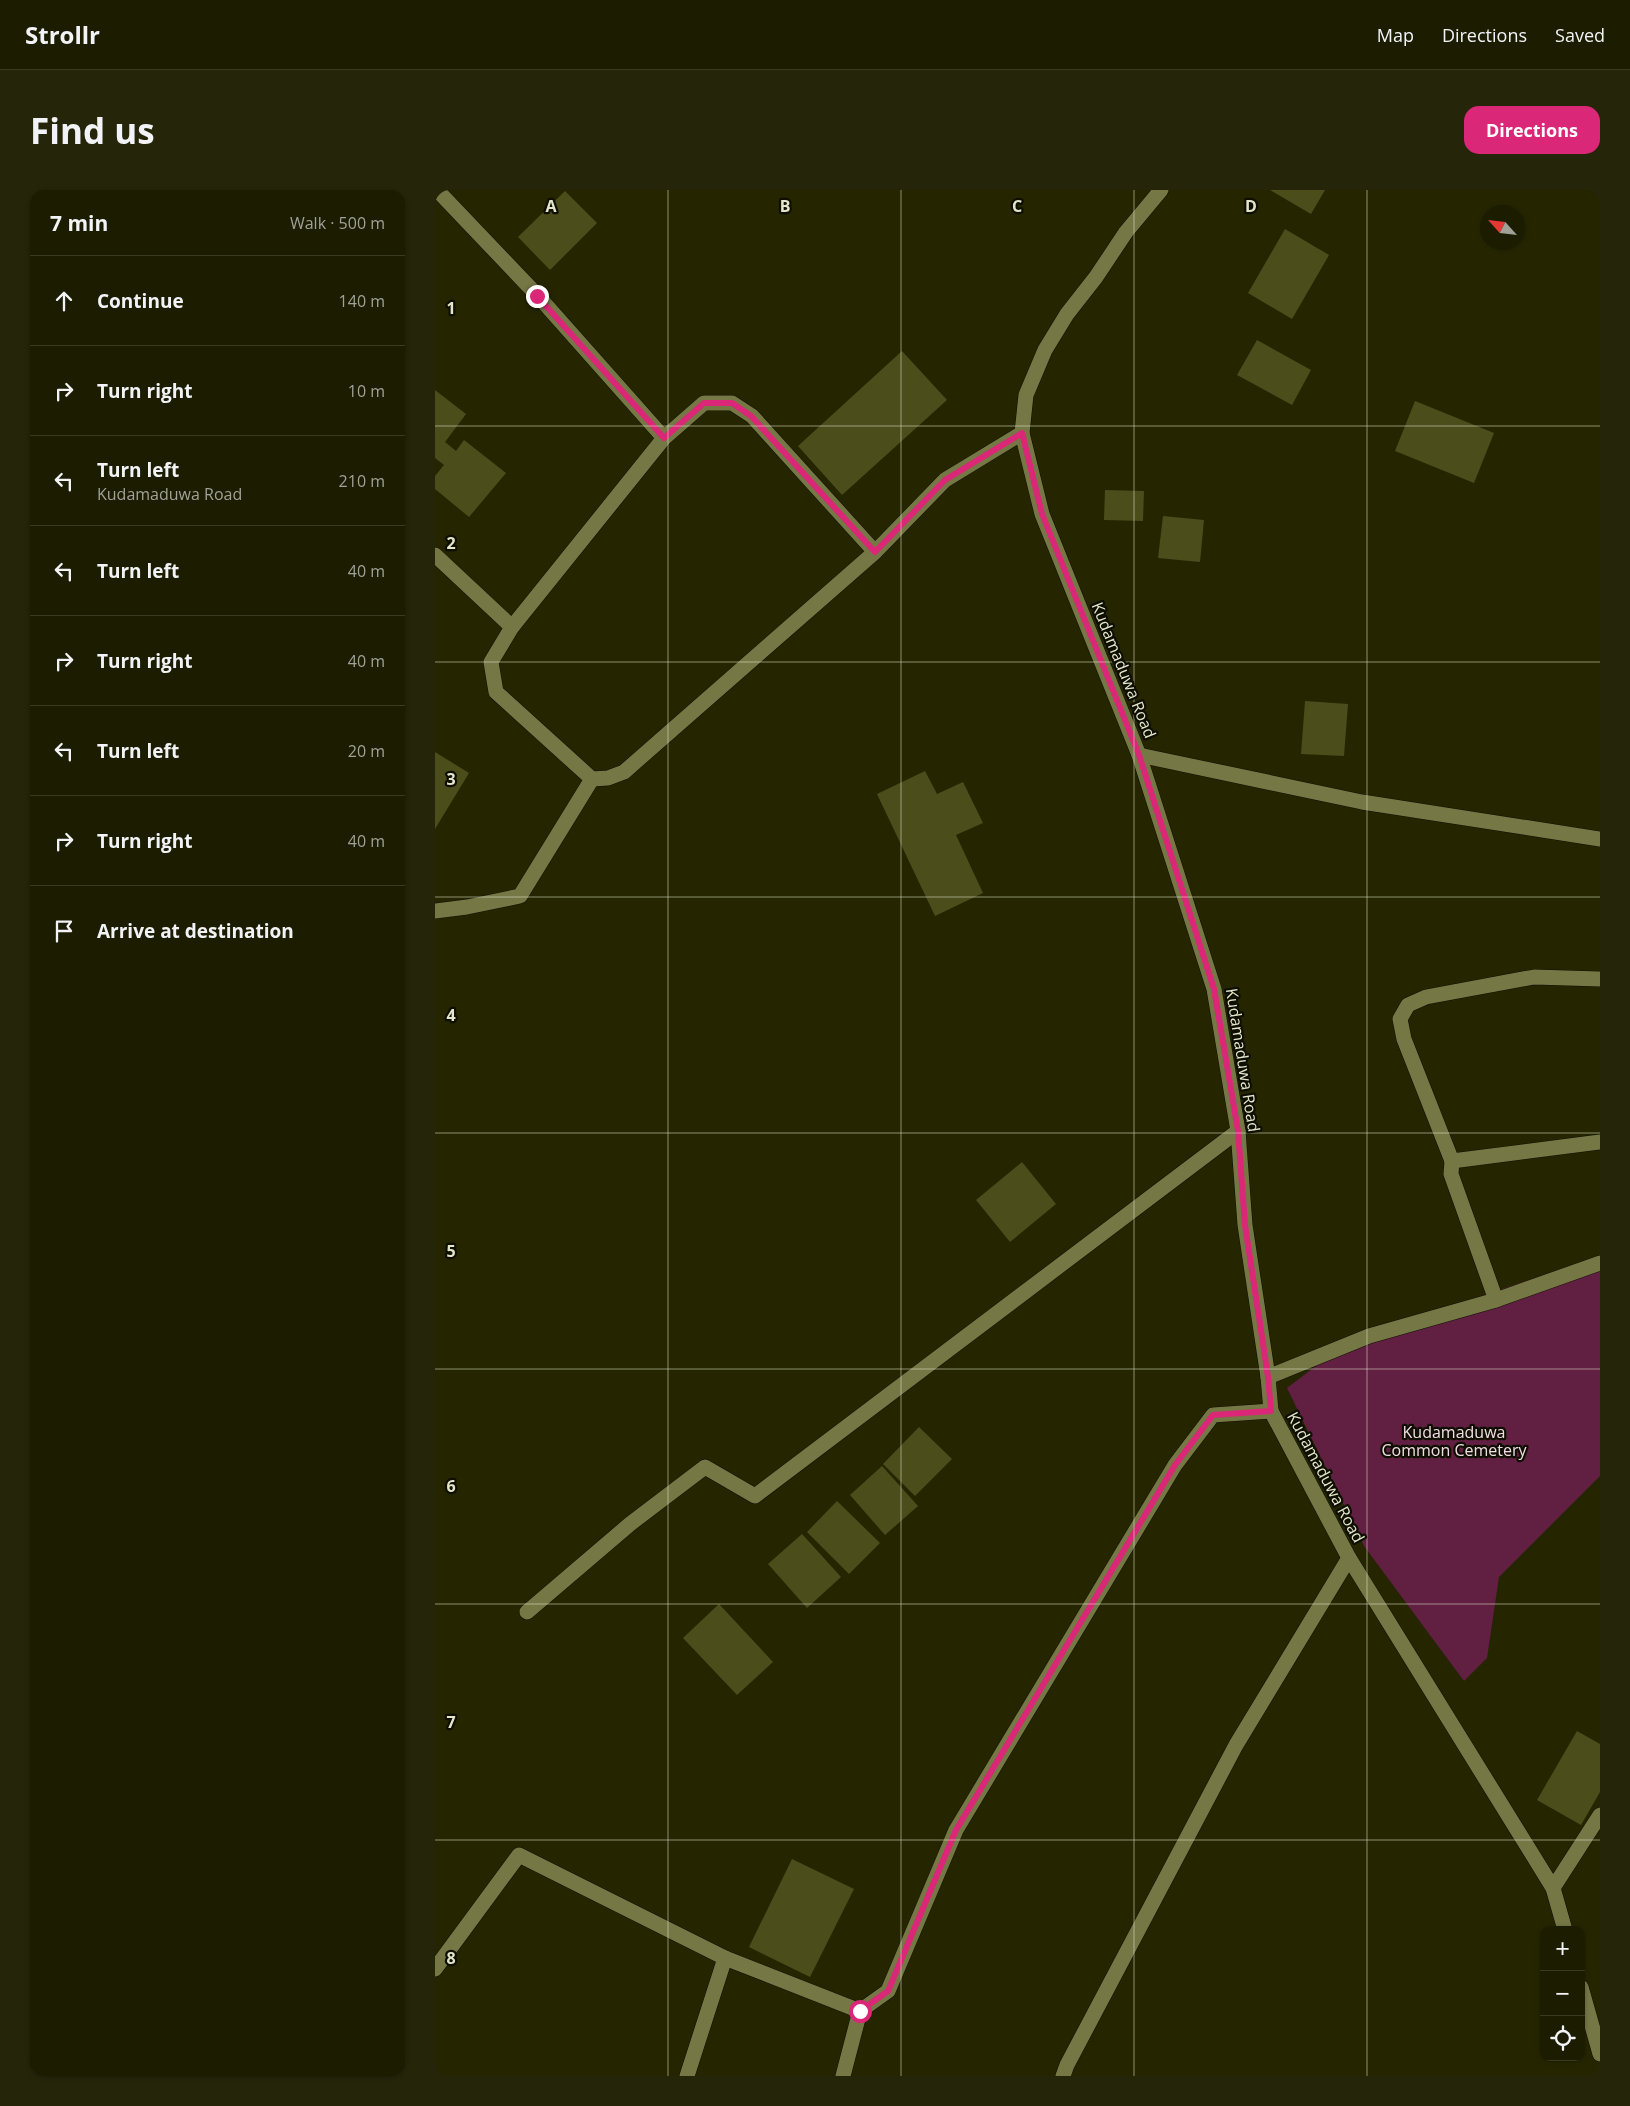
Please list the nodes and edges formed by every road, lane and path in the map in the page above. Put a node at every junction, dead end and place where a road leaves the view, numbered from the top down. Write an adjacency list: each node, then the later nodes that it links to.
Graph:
1 (437, 190): 4 (street)
2 (1161, 190): 3 (street, Kudamaduwa Road)
3 (1022, 433): 5 (street); 8 (street, Kudamaduwa Road)
4 (664, 438): 5 (street); 7 (street)
5 (875, 552): 9 (street)
6 (435, 555): 7 (street)
7 (512, 628): 9 (street)
8 (1139, 755): 10 (street); 13 (street, Kudamaduwa Road)
9 (593, 779): 11 (street)
10 (1600, 839)
11 (435, 911)
12 (1600, 978): 15 (street)
13 (1238, 1131): 18 (street, Kudamaduwa Road); 21 (street)
14 (1600, 1142): 15 (street)
15 (1452, 1161): 17 (street)
16 (1600, 1262): 17 (street)
17 (1496, 1300): 18 (street)
18 (1268, 1377): 19 (street, Kudamaduwa Road)
19 (1271, 1411): 20 (street, Kudamaduwa Road); 28 (street)
20 (1349, 1558): 23 (street, Kudamaduwa Road); 32 (street)
21 (527, 1612)
22 (1600, 1815): 23 (street)
23 (1553, 1888): 24 (street, Kudamaduwa Road)
24 (1564, 1926)
25 (725, 1958): 26 (street); 28 (street); 30 (street)
26 (435, 1969)
27 (1585, 2001): 29 (street)
28 (860, 2011): 31 (street)
29 (1600, 2054)
30 (687, 2076)
31 (843, 2076)
32 (1063, 2076)

